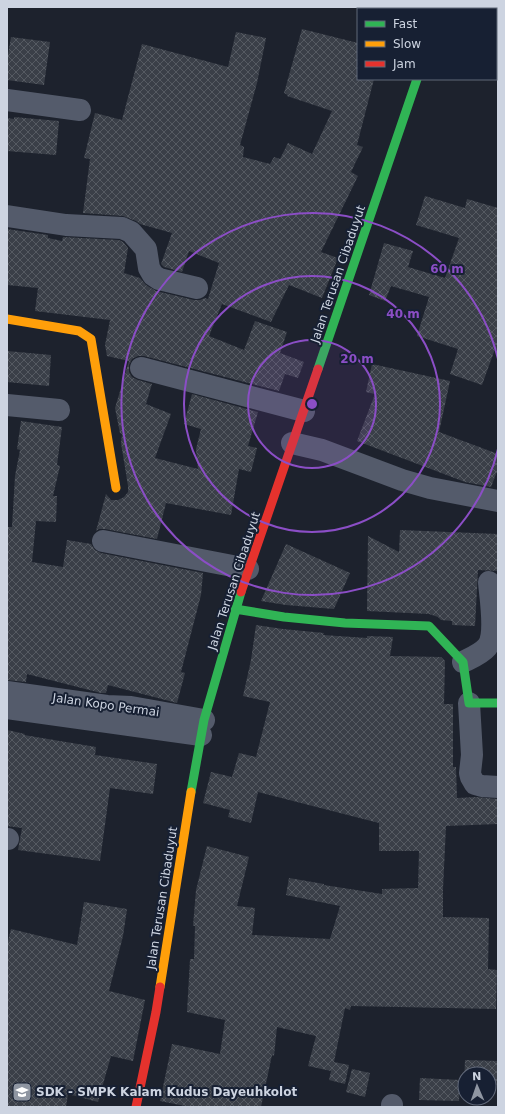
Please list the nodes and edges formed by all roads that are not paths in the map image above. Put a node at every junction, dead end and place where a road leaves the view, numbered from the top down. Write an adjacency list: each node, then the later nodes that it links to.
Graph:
1 (417, 80): 10 (main road, Jalan Terusan Cibaduyut)
2 (7, 100): 3 (street)
3 (80, 110)
4 (7, 216): 5 (street)
5 (197, 288)
6 (7, 319): 12 (main road)
7 (141, 368): 10 (street)
8 (7, 405): 9 (street)
9 (59, 410)
10 (304, 411): 11 (main road, Jalan Terusan Cibaduyut)
11 (292, 443): 13 (street); 15 (main road, Jalan Terusan Cibaduyut)
12 (116, 488)
13 (498, 501)
14 (103, 541): 15 (street)
15 (248, 569): 17 (main road, Jalan Terusan Cibaduyut)
16 (489, 582): 18 (street)
17 (235, 609): 18 (main road); 22 (main road, Jalan Terusan Cibaduyut)
18 (463, 662): 20 (main road)
19 (16, 701): 22 (street, Jalan Kopo Permai)
20 (469, 703): 21 (main road); 23 (street)
21 (498, 703)
22 (203, 727): 24 (main road, Jalan Terusan Cibaduyut)
23 (498, 787)
24 (136, 1107)

